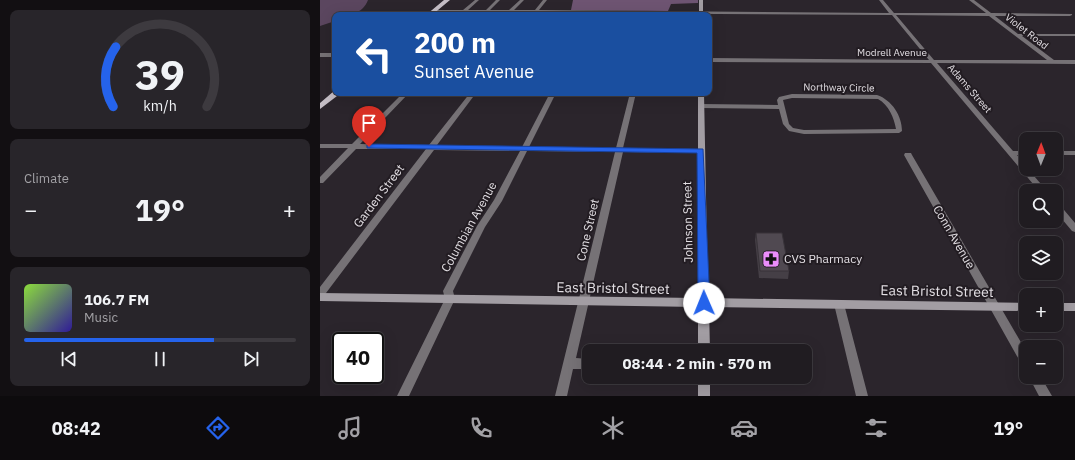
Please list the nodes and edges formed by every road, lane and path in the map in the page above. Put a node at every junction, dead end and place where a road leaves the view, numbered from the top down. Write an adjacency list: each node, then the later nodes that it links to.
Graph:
1 (447, 0): 10 (main road)
2 (477, 0): 9 (street)
3 (498, 0): 13 (street)
4 (522, 0): 14 (street)
5 (545, 0): 15 (street)
6 (701, 0): 16 (main road)
7 (881, 0): 18 (street, Adams Street)
8 (971, 0): 19 (street, Violet Road)
9 (464, 11): 11 (street); 12 (street)
10 (432, 12)
11 (448, 12)
12 (474, 12)
13 (486, 12)
14 (510, 12)
15 (536, 12)
16 (701, 12)
17 (712, 14): 18 (street)
18 (893, 15): 19 (street); 26 (street, Adams Street)
19 (991, 15): 20 (street); 21 (street, Violet Road)
20 (1070, 15)
21 (1018, 34): 22 (street); 27 (street, Violet Road)
22 (1075, 35)
23 (320, 55): 24 (street)
24 (332, 55)
25 (712, 60): 26 (street, Modrell Avenue)
26 (932, 61): 27 (street, Modrell Avenue); 44 (street, Adams Street)
27 (1052, 62): 28 (street, Modrell Avenue)
28 (1075, 62)
29 (333, 96): 36 (main road)
30 (403, 96): 39 (street)
31 (470, 96): 40 (street, Garden Street)
32 (552, 96): 41 (street, Columbian Avenue)
33 (632, 96): 42 (street, Cone Street)
34 (701, 96): 35 (main road, Johnson Street)
35 (701, 106): 37 (street); 43 (main road, Johnson Street)
36 (320, 107)
37 (781, 107): 37 (street, Northway Circle)
38 (320, 146): 39 (street)
39 (354, 146): 40 (street); 49 (street)
40 (431, 147): 41 (street); 53 (street, Garden Street)
41 (526, 148): 42 (street); 54 (street, Columbian Avenue)
42 (619, 150): 43 (street); 55 (street, Cone Street)
43 (701, 151): 56 (main road, Johnson Street)
44 (1011, 153): 45 (street); 50 (street, Adams Street)
45 (1019, 153)
46 (1063, 153): 47 (street)
47 (1075, 153)
48 (908, 155): 58 (street, Conn Avenue)
49 (320, 181)
50 (1037, 184)
51 (1063, 214): 52 (street)
52 (1075, 229)
53 (320, 296): 54 (main road, East Bristol Street)
54 (450, 299): 55 (main road, East Bristol Street); 68 (street, Columbian Avenue)
55 (584, 301): 56 (main road, East Bristol Street); 64 (street, Cone Street)
56 (704, 303): 57 (main road, East Bristol Street); 62 (main road, Johnson Street)
57 (840, 304): 58 (main road, East Bristol Street); 71 (street)
58 (995, 306): 59 (main road, East Bristol Street); 63 (street, Conn Avenue)
59 (1019, 306)
60 (1063, 307): 61 (main road)
61 (1075, 307)
62 (704, 344)
63 (1019, 348)
64 (569, 363): 65 (street); 69 (street, Cone Street)
65 (582, 364)
66 (704, 384): 70 (main road)
67 (1040, 384): 72 (street)
68 (403, 396)
69 (561, 396)
70 (704, 396)
71 (862, 396)
72 (1046, 396)

